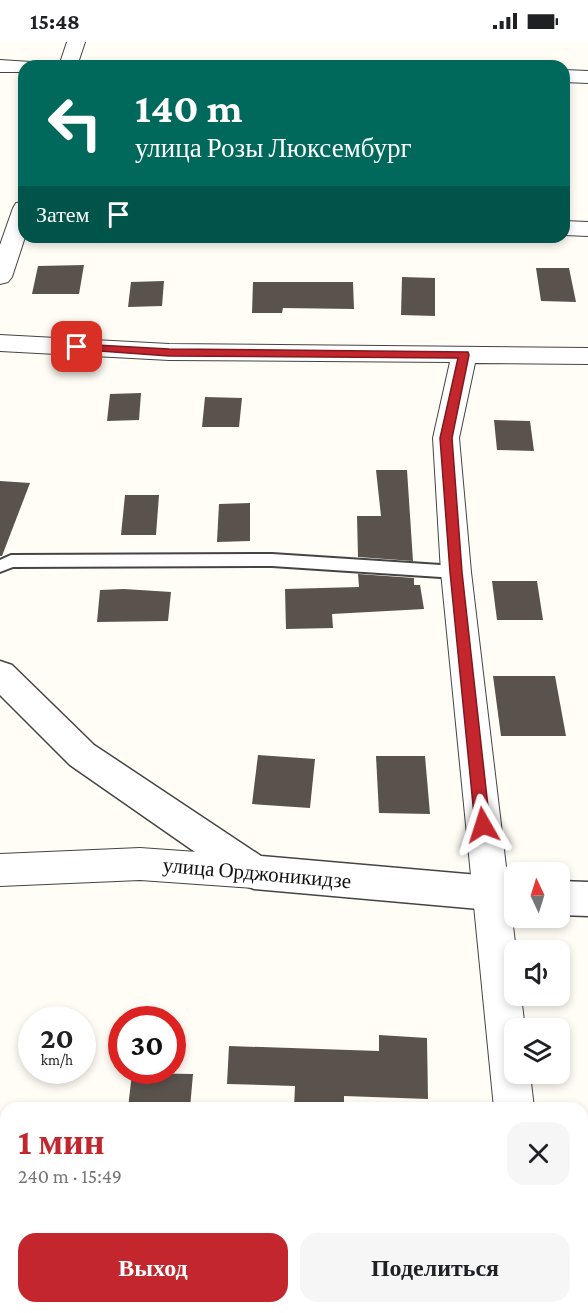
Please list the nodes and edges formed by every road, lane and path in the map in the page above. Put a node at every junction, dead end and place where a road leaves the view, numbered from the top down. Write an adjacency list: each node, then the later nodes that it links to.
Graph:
1 (76, 42): 2 (street)
2 (70, 60)
3 (0, 66): 4 (street)
4 (18, 66)
5 (570, 76): 6 (street)
6 (588, 77)
7 (570, 228): 8 (street)
8 (588, 229)
9 (18, 231): 10 (street)
10 (0, 277)
11 (0, 343): 12 (street)
12 (464, 355): 13 (street); 15 (street)
13 (588, 356)
14 (0, 566): 15 (lane)
15 (456, 572): 19 (street)
16 (0, 674): 18 (street)
17 (0, 870): 18 (street, улица Орджоникидзе)
18 (254, 872): 19 (street, улица Орджоникидзе)
19 (502, 895): 22 (street)
20 (570, 898): 21 (street)
21 (588, 899)
22 (514, 1102)

